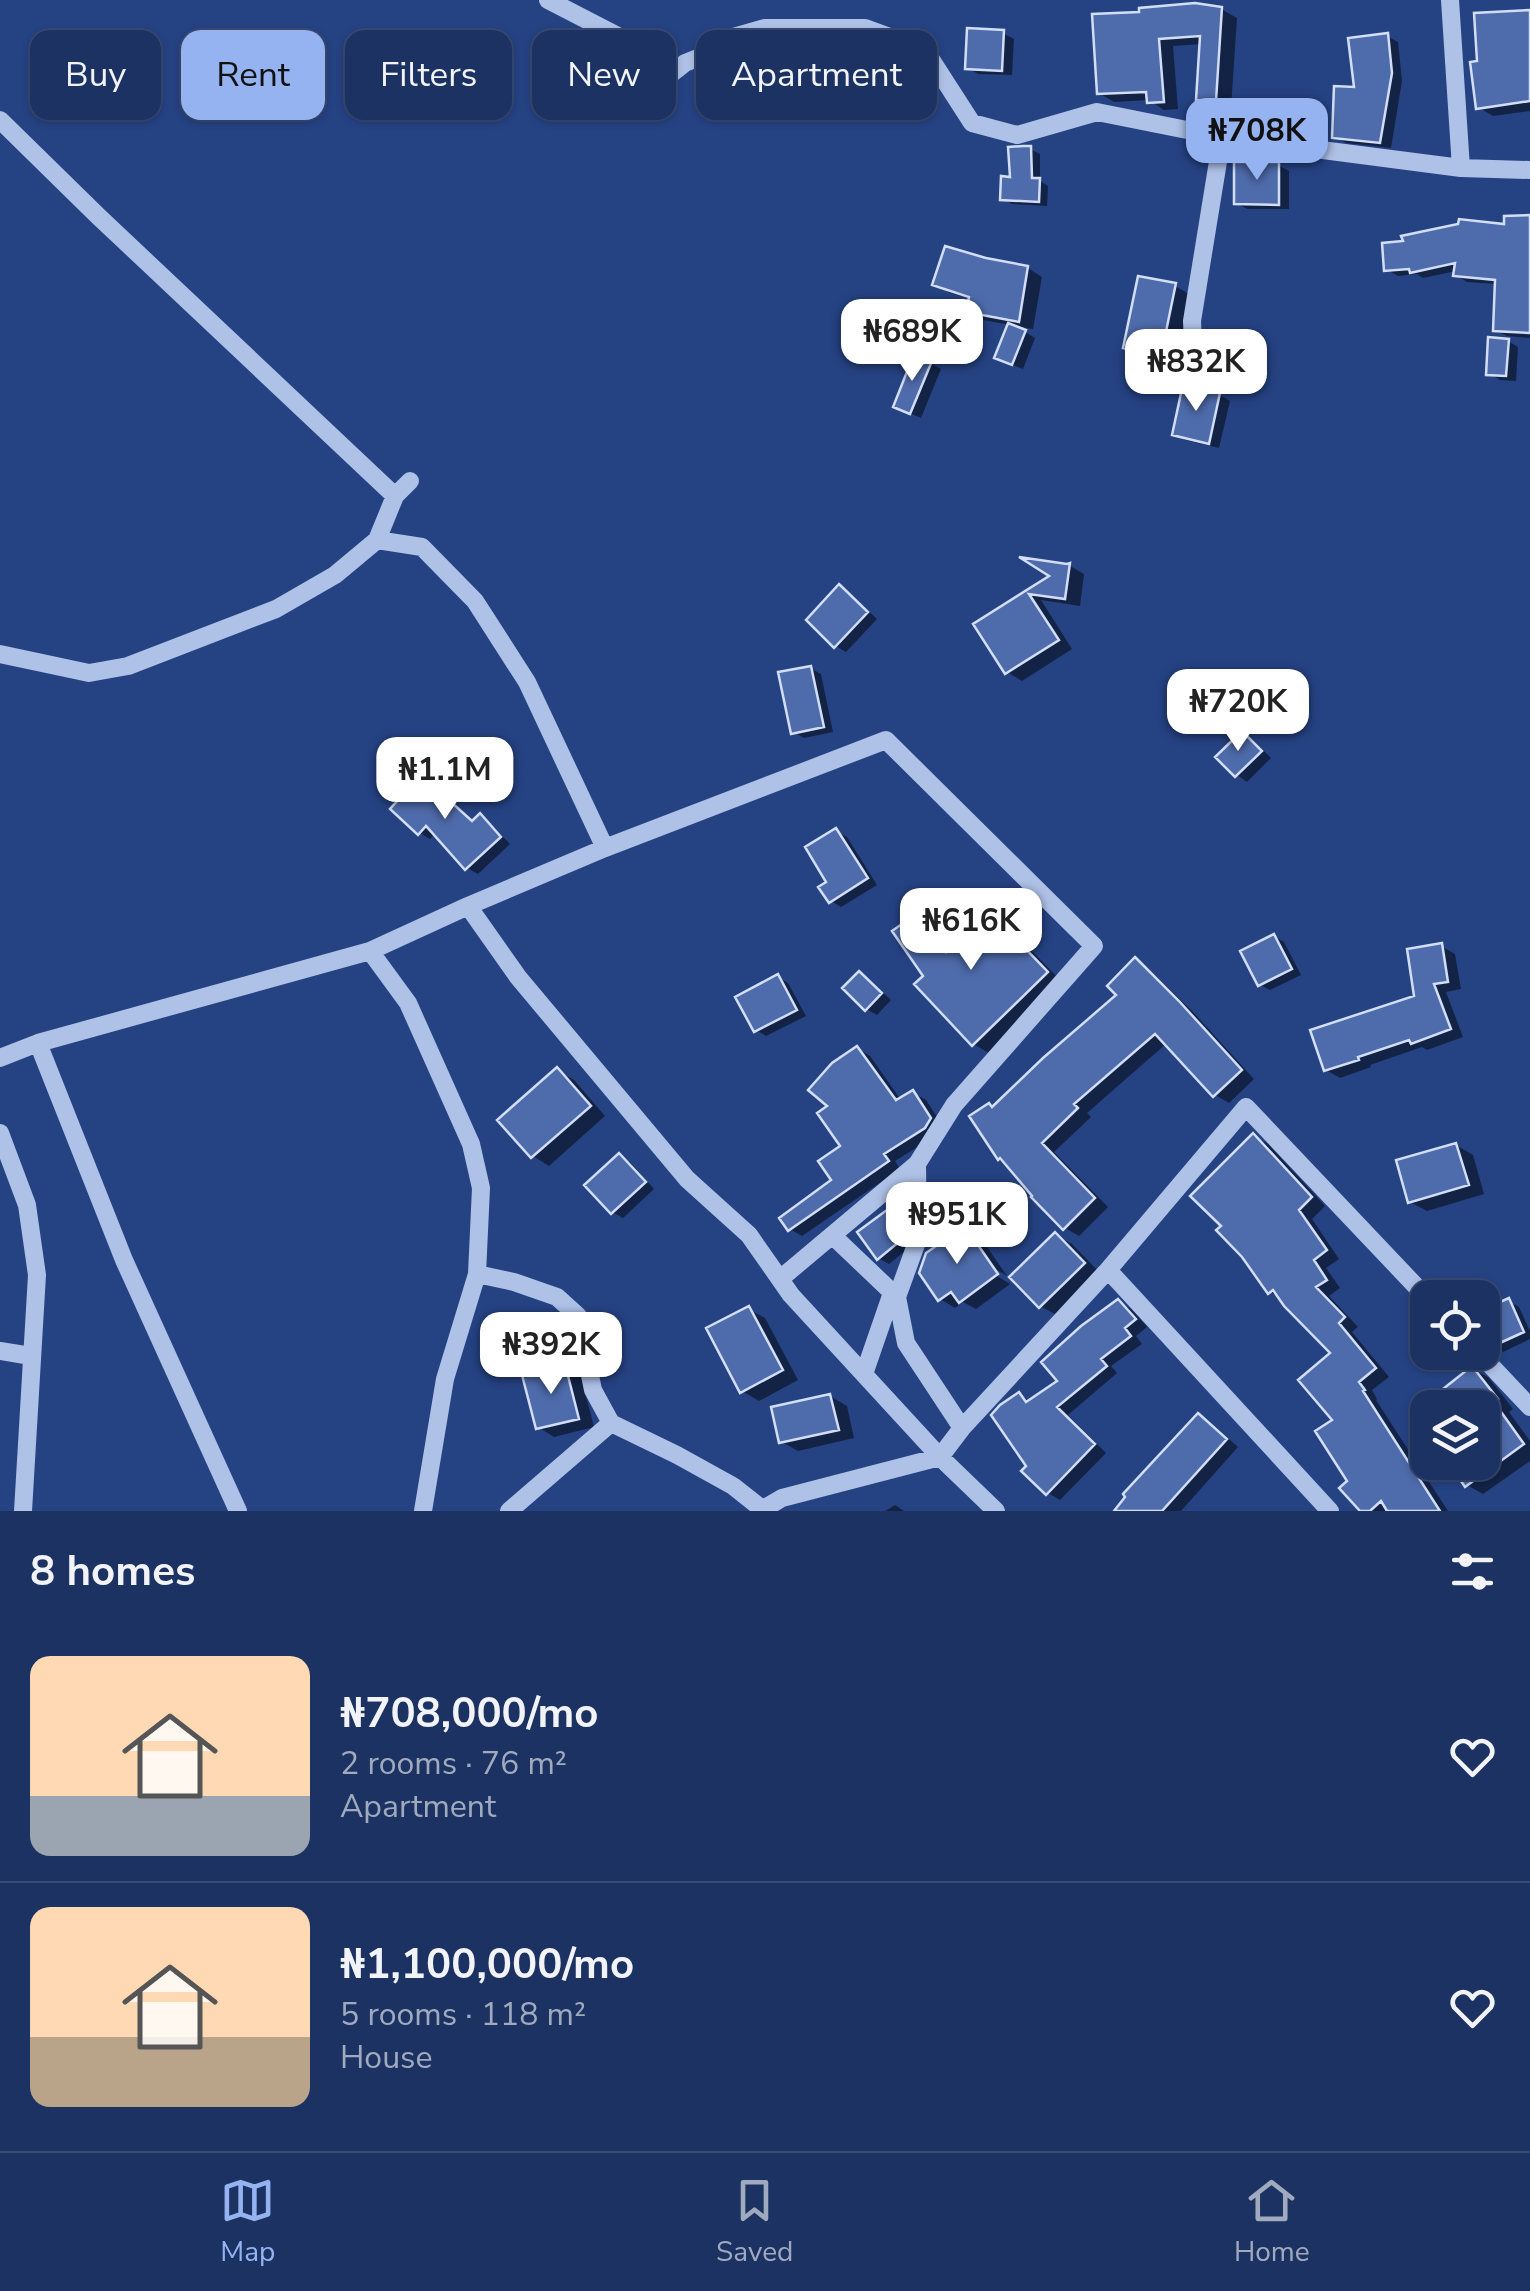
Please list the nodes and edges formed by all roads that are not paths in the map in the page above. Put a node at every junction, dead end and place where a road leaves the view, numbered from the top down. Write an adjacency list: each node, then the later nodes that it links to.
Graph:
1 (548, 0): 4 (street)
2 (1450, 0): 5 (street)
3 (0, 120): 9 (street)
4 (1222, 137): 5 (street); 7 (street)
5 (1461, 168): 6 (street)
6 (1530, 170)
7 (1193, 344)
8 (410, 481): 9 (street)
9 (396, 496): 10 (street)
10 (377, 540): 11 (street); 12 (street)
11 (0, 654)
12 (605, 848): 13 (street); 18 (street)
13 (468, 906): 14 (street); 22 (street)
14 (370, 951): 15 (street); 21 (street)
15 (38, 1044): 16 (street); 35 (street)
16 (0, 1058)
17 (0, 1134): 26 (street)
18 (918, 1164): 19 (street); 24 (street)
19 (833, 1236): 22 (street); 24 (street)
20 (1108, 1270): 23 (street); 31 (street); 39 (street)
21 (477, 1274): 30 (street); 36 (street)
22 (780, 1279): 28 (street)
23 (1411, 1280)
24 (894, 1295): 28 (street); 31 (street)
25 (0, 1351): 26 (street)
26 (32, 1356): 34 (street)
27 (1495, 1370): 29 (street)
28 (864, 1374): 32 (street)
29 (1530, 1407)
30 (611, 1423): 33 (street); 37 (street)
31 (962, 1428): 32 (street)
32 (940, 1456): 33 (street); 38 (street)
33 (761, 1510)
34 (23, 1511)
35 (238, 1511)
36 (423, 1511)
37 (509, 1511)
38 (996, 1511)
39 (1330, 1511)

